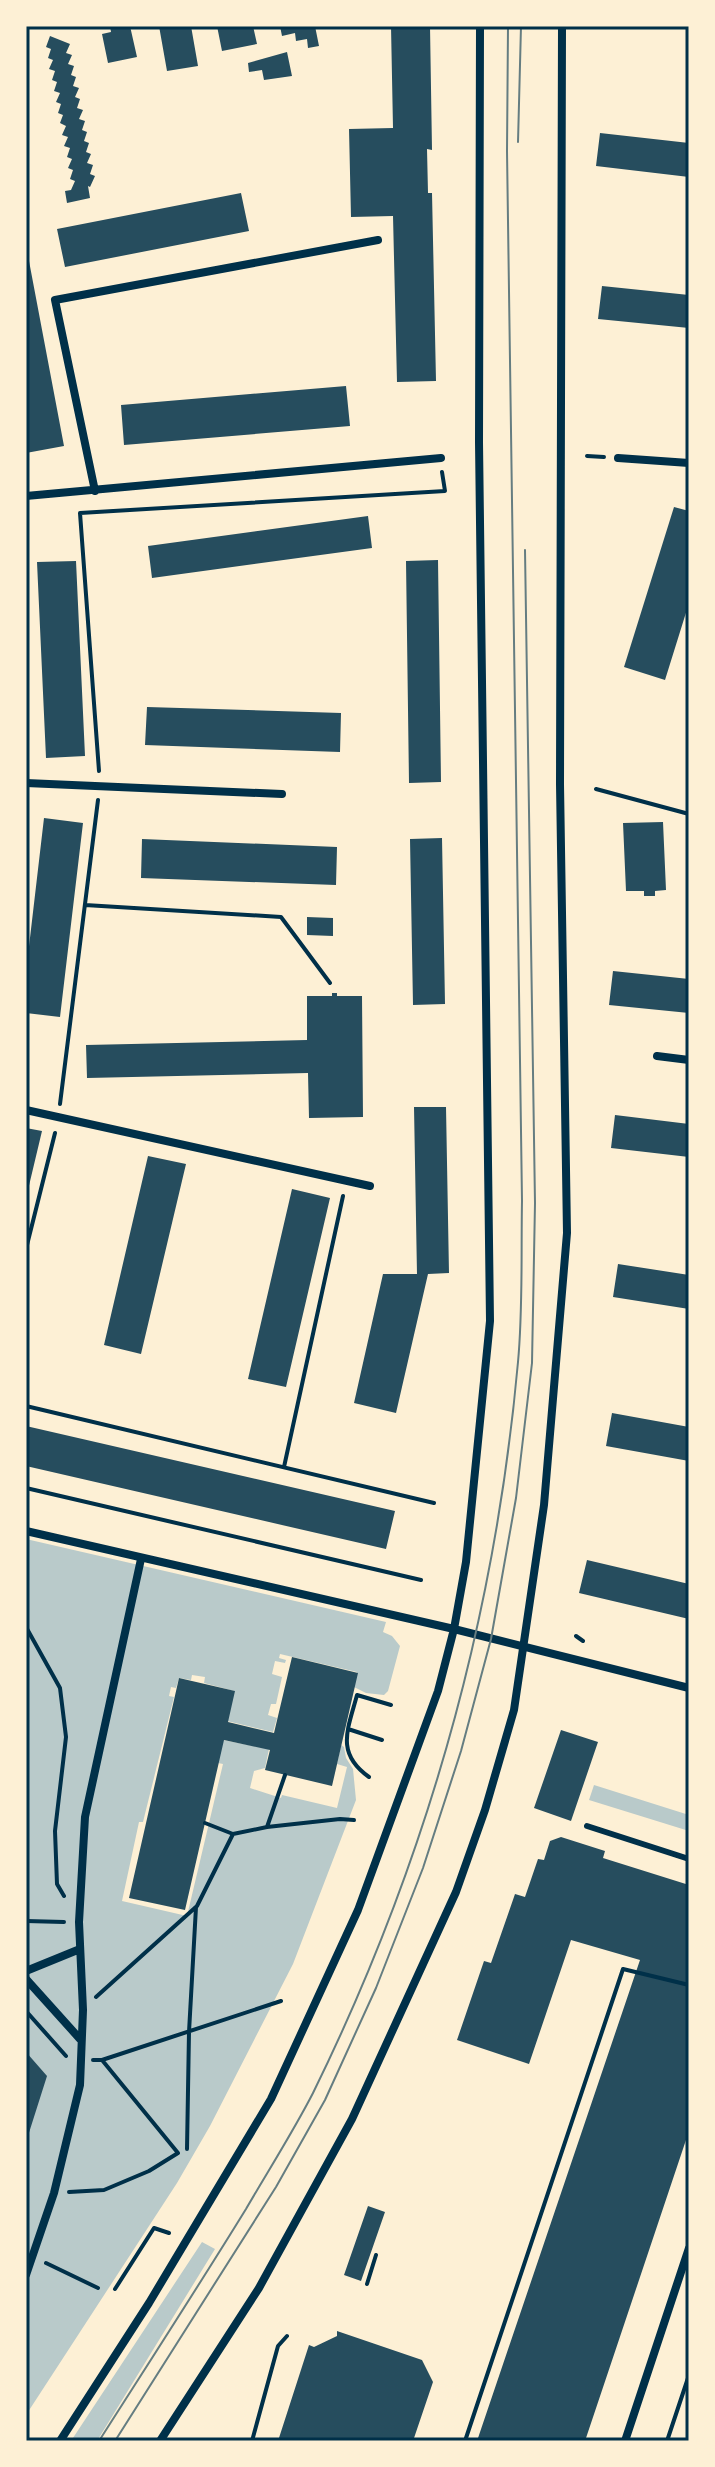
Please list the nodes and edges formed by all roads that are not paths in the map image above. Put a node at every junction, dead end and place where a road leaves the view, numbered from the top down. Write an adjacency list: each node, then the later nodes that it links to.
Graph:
1 (480, 26): 17 (street)
2 (562, 26): 18 (street)
3 (378, 240): 7 (street)
4 (441, 458): 7 (street)
5 (618, 458): 6 (street)
6 (689, 463)
7 (95, 491): 8 (street)
8 (26, 496)
9 (26, 783): 10 (street)
10 (282, 794)
11 (657, 1056): 12 (street)
12 (689, 1060)
13 (26, 1110): 14 (street)
14 (370, 1186)
15 (26, 1531): 16 (street)
16 (141, 1559): 17 (street); 22 (street)
17 (454, 1629): 18 (street); 28 (street)
18 (524, 1646): 19 (street); 29 (street)
19 (689, 1688)
20 (587, 1826): 21 (lane)
21 (689, 1859)
22 (80, 1949): 23 (street); 25 (street)
23 (26, 1971)
24 (26, 1979): 25 (street)
25 (80, 2039): 27 (street)
26 (689, 2248): 30 (street)
27 (26, 2275)
28 (60, 2441)
29 (160, 2441)
30 (625, 2441)

